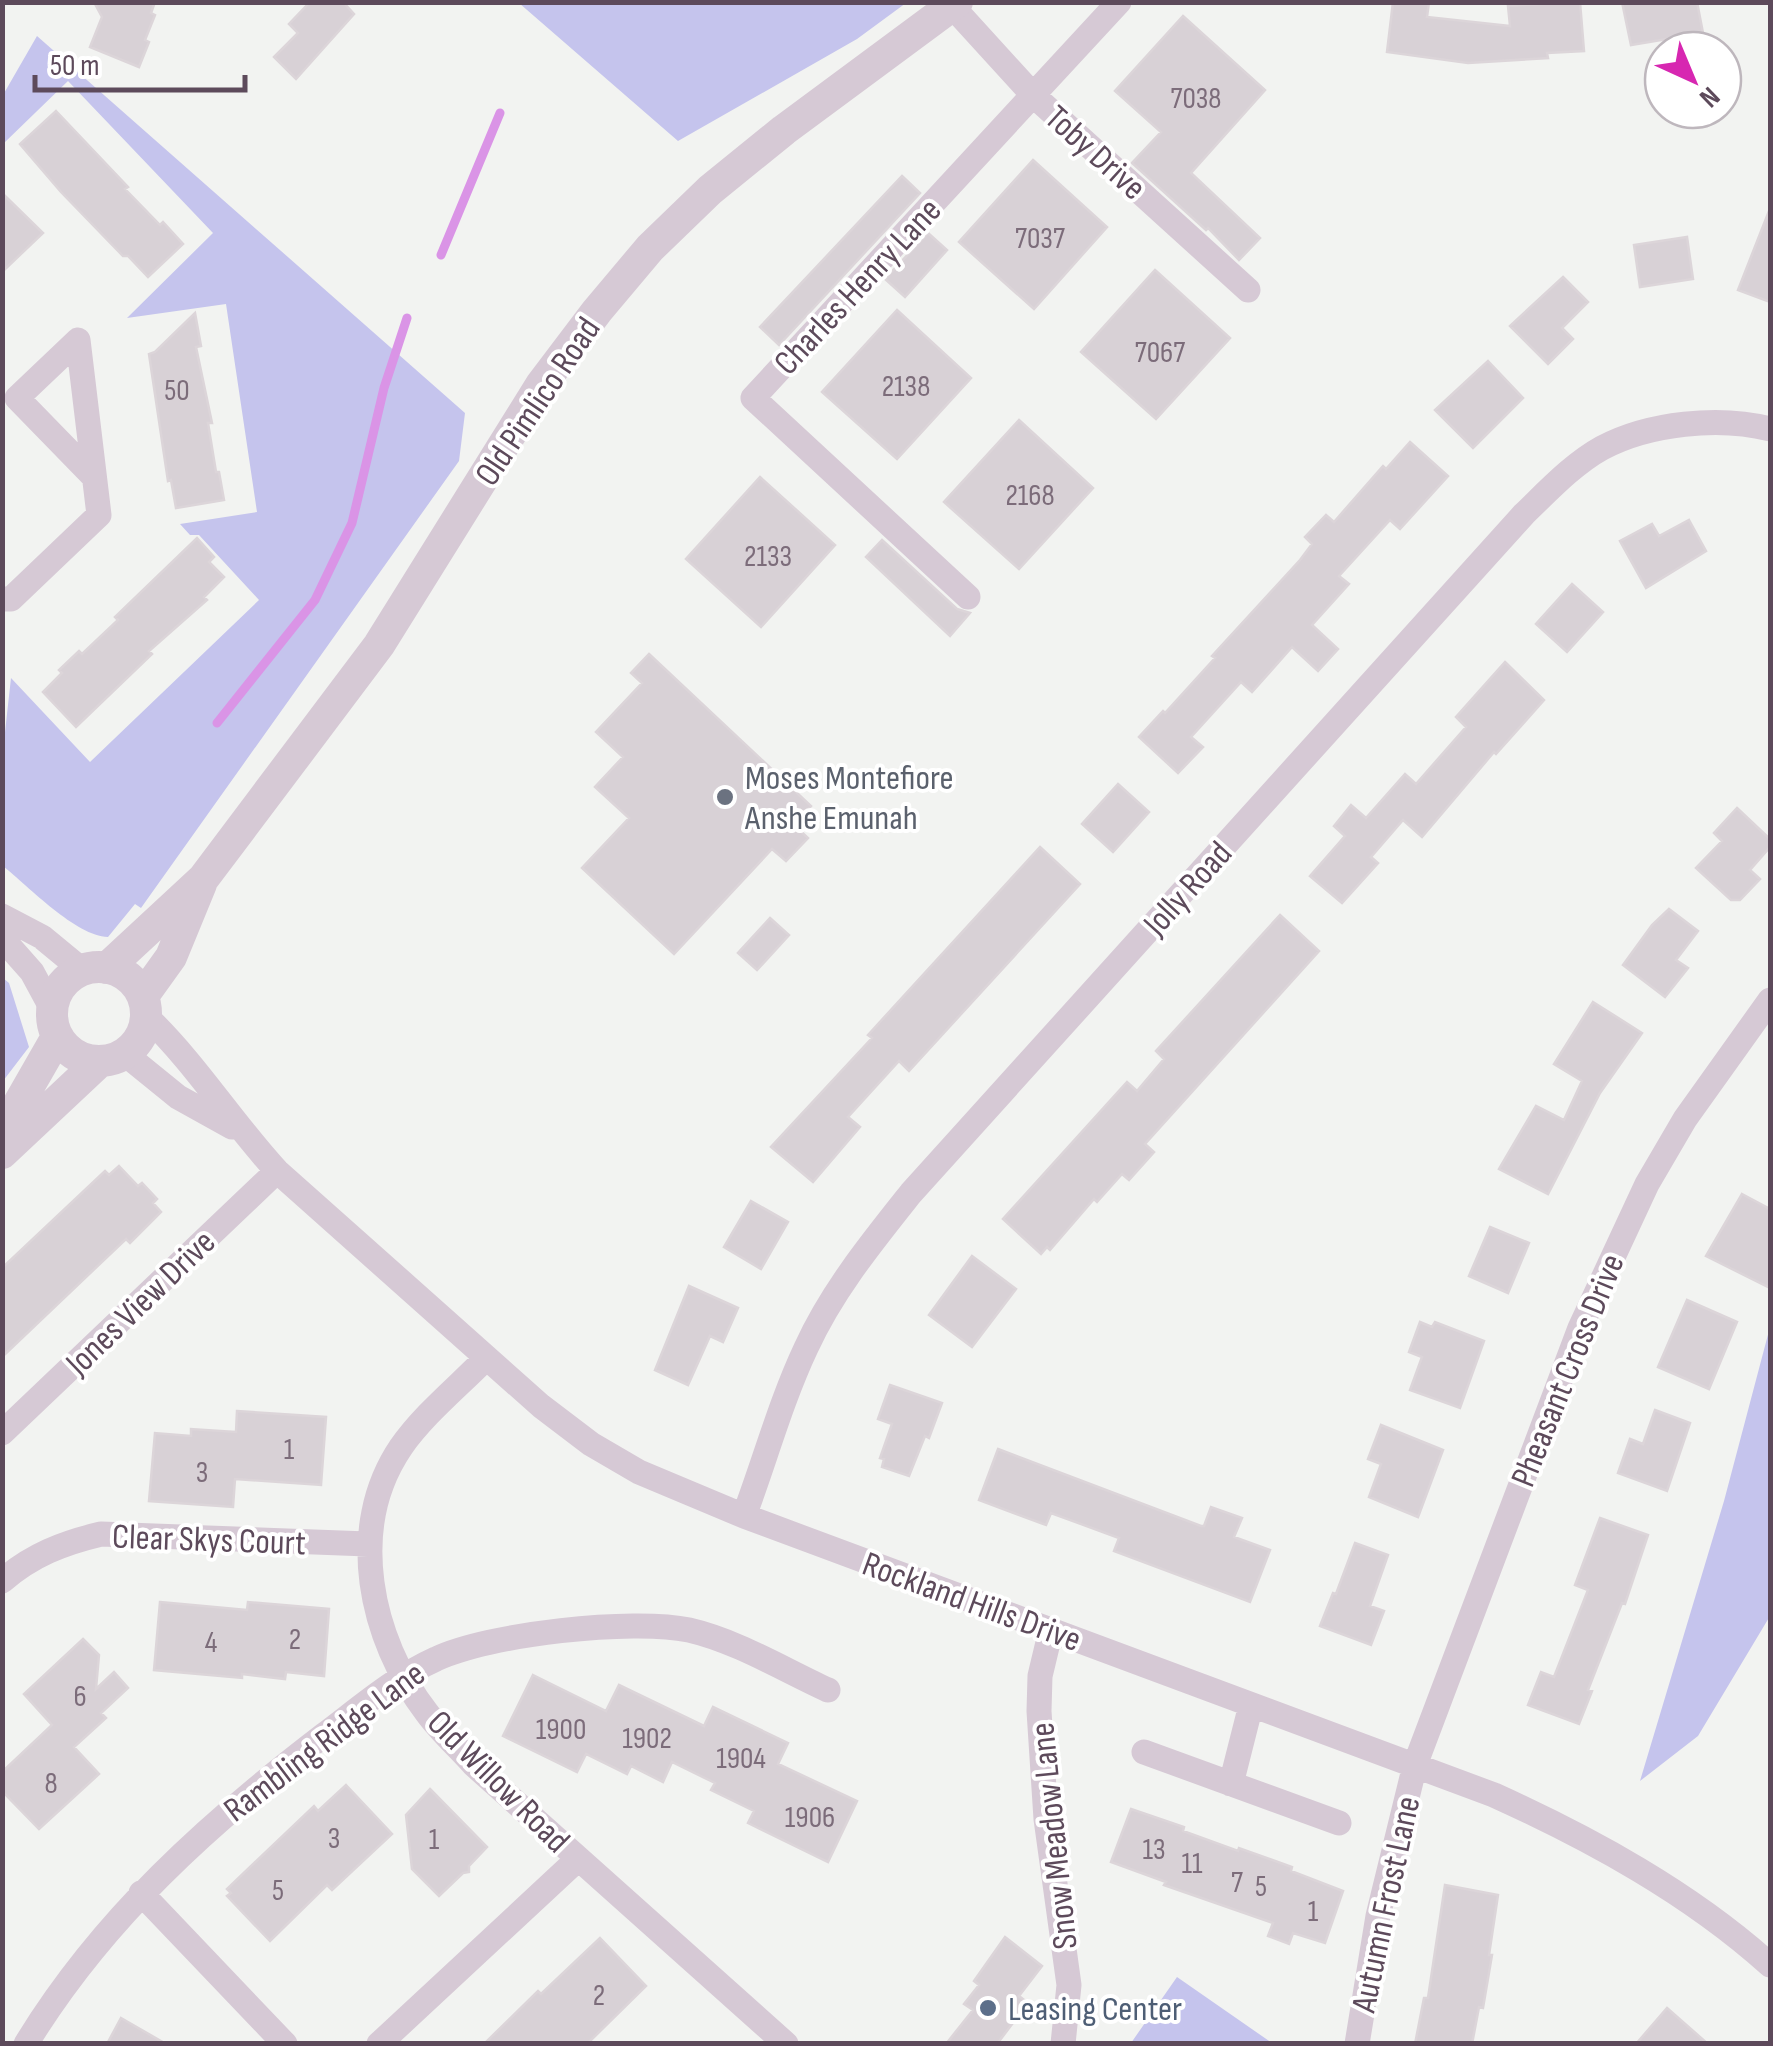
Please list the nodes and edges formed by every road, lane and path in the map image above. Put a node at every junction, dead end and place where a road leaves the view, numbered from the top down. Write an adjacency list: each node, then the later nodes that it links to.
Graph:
1 (1119, 2): 3 (street, Charles Henry Lane)
2 (955, 4): 3 (street, Toby Drive); 9 (street, Old Pimlico Road)
3 (1033, 95): 4 (street, Toby Drive); 7 (street, Charles Henry Lane)
4 (1248, 290)
5 (1770, 429): 23 (street, Jolly Road)
6 (92, 474): 6 (street); 8 (street)
7 (968, 597)
8 (2, 599)
9 (202, 880): 12 (street, Old Pimlico Road); 14 (street, Old Pimlico Road)
10 (2, 916): 12 (street)
11 (2, 938): 15 (street)
12 (94, 969): 14 (street); 15 (street)
13 (1770, 1000): 31 (street, Pheasant Cross Drive)
14 (145, 1006): 16 (street); 17 (street, Rockland Hills Drive)
15 (55, 1023): 16 (street); 18 (street)
16 (112, 1058): 17 (street, Rockland Hills Drive); 19 (street)
17 (241, 1132): 20 (street, Rockland Hills Drive)
18 (2, 1140)
19 (2, 1153)
20 (276, 1171): 21 (street, Rockland Hills Drive); 22 (street, Jones View Drive)
21 (486, 1358): 23 (street, Rockland Hills Drive); 24 (street, Old Willow Road)
22 (2, 1433)
23 (744, 1516): 26 (street, Rockland Hills Drive)
24 (368, 1544): 25 (street, Clear Skys Court); 27 (street, Old Willow Road)
25 (2, 1582)
26 (1051, 1630): 29 (street, Rockland Hills Drive); 41 (street, Snow Meadow Lane)
27 (403, 1675): 28 (street, Rambling Ridge Lane); 34 (street, Old Willow Road); 35 (street, Rambling Ridge Lane)
28 (828, 1690)
29 (1251, 1705): 31 (street, Rockland Hills Drive); 32 (street)
30 (1144, 1752): 32 (street)
31 (1415, 1765): 36 (street, Rockland Hills Drive); 42 (street, Autumn Frost Lane)
32 (1232, 1784): 33 (street)
33 (1339, 1823)
34 (578, 1859): 39 (street); 40 (street, Old Willow Road)
35 (141, 1894): 37 (street, Rambling Ridge Lane); 38 (street)
36 (1770, 1965)
37 (26, 2044)
38 (285, 2044)
39 (379, 2044)
40 (786, 2044)
41 (1063, 2044)
42 (1357, 2044)

